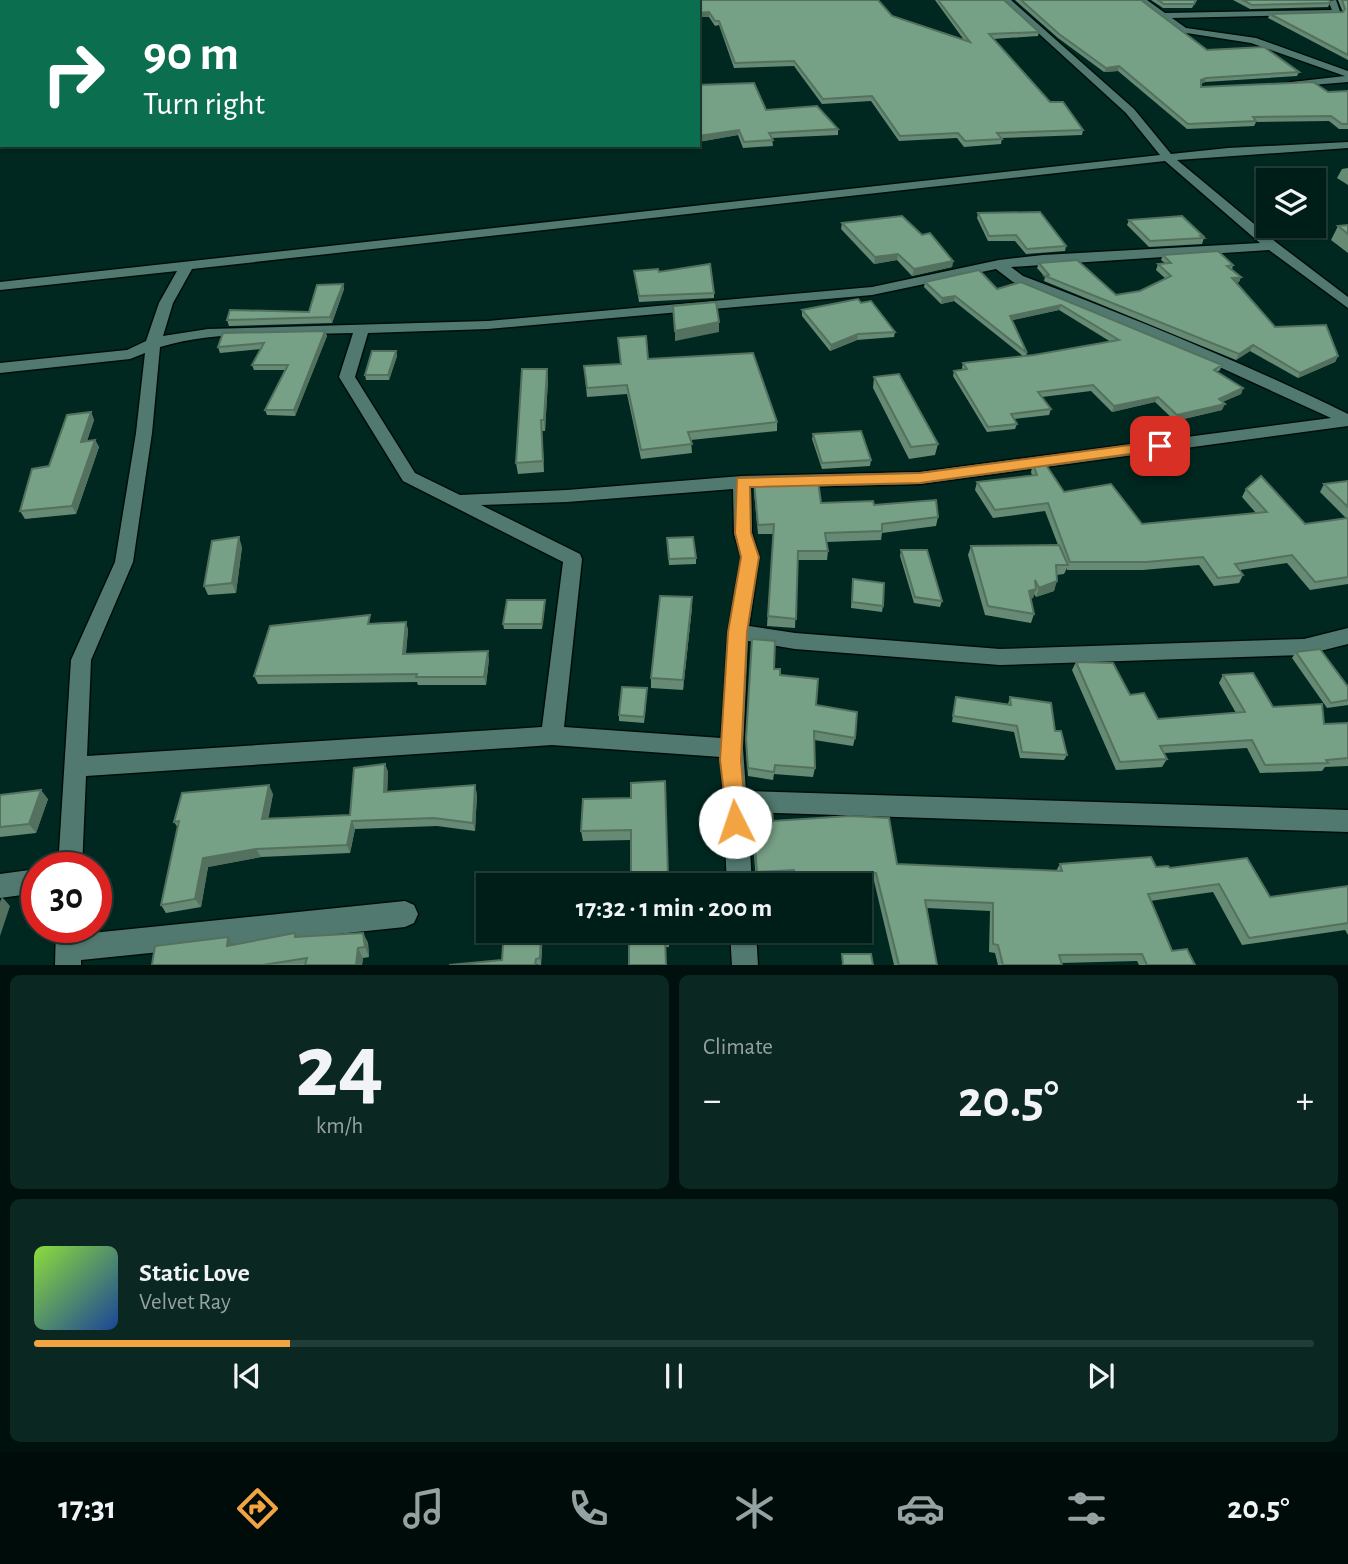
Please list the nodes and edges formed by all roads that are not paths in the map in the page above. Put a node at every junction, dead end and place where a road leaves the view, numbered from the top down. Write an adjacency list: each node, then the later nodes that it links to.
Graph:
1 (1006, 0): 12 (street)
2 (1141, 0): 6 (street)
3 (1332, 0): 4 (street); 5 (street)
4 (1348, 1)
5 (1338, 12): 6 (street); 7 (street)
6 (1162, 16): 8 (street)
7 (1348, 16)
8 (1348, 74)
9 (1348, 79): 10 (street)
10 (1275, 86)
11 (1348, 145): 12 (street)
12 (1168, 158): 13 (street); 15 (street)
13 (1272, 246): 14 (street); 17 (street)
14 (999, 264): 18 (street); 21 (street)
15 (187, 265): 16 (street); 19 (street)
16 (0, 286)
17 (1348, 304)
18 (362, 329): 19 (street); 23 (street)
19 (153, 344): 20 (street); 28 (street)
20 (0, 368)
21 (1348, 421): 22 (street)
22 (742, 481): 23 (street); 24 (street)
23 (460, 500): 26 (street)
24 (738, 632): 25 (street); 27 (street)
25 (1348, 636)
26 (552, 736): 27 (street); 28 (street)
27 (732, 748): 29 (street)
28 (76, 767): 31 (street)
29 (734, 801): 30 (street); 32 (street)
30 (1348, 821)
31 (71, 852)
32 (739, 873)
33 (21, 883): 34 (street)
34 (0, 886)
35 (405, 914): 37 (street)
36 (744, 943): 38 (street)
37 (69, 947)
38 (745, 965)

